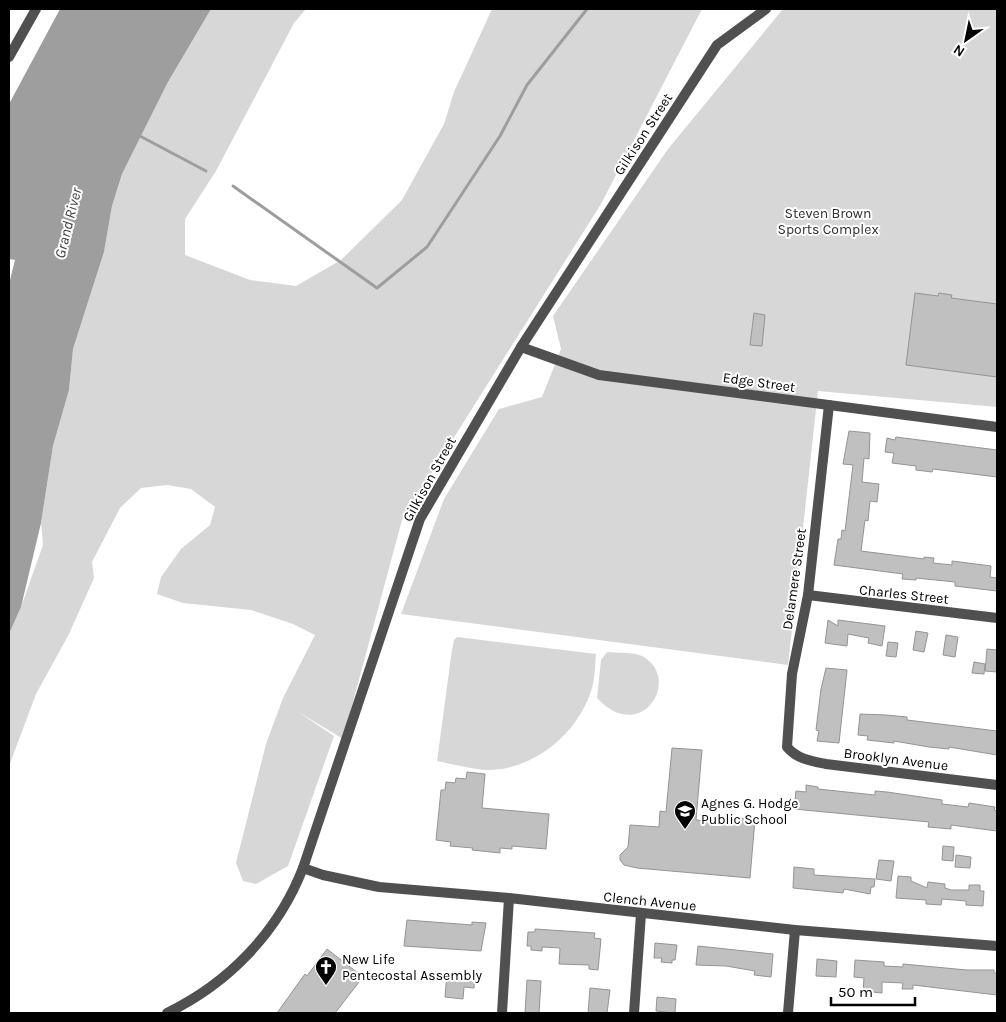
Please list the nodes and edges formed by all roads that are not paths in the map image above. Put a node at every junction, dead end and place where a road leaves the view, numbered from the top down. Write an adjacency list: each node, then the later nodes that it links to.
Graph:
1 (36, 9): 3 (street)
2 (766, 9): 4 (street, Gilkison Street)
3 (9, 56)
4 (521, 347): 5 (street, Edge Street); 11 (street, Gilkison Street)
5 (829, 405): 6 (street, Edge Street); 7 (street, Delamere Street)
6 (997, 427)
7 (808, 595): 8 (street, Charles Street); 9 (street, Delamere Street)
8 (997, 618)
9 (792, 754): 10 (street, Brooklyn Avenue)
10 (997, 785)
11 (303, 868): 12 (street, Clench Avenue); 16 (street, Gilkison Street)
12 (509, 898): 13 (street, Clench Avenue); 17 (street)
13 (642, 914): 14 (street, Clench Avenue); 18 (street)
14 (795, 930): 15 (street, Clench Avenue); 19 (street)
15 (997, 946)
16 (167, 1013)
17 (502, 1013)
18 (634, 1013)
19 (788, 1013)

